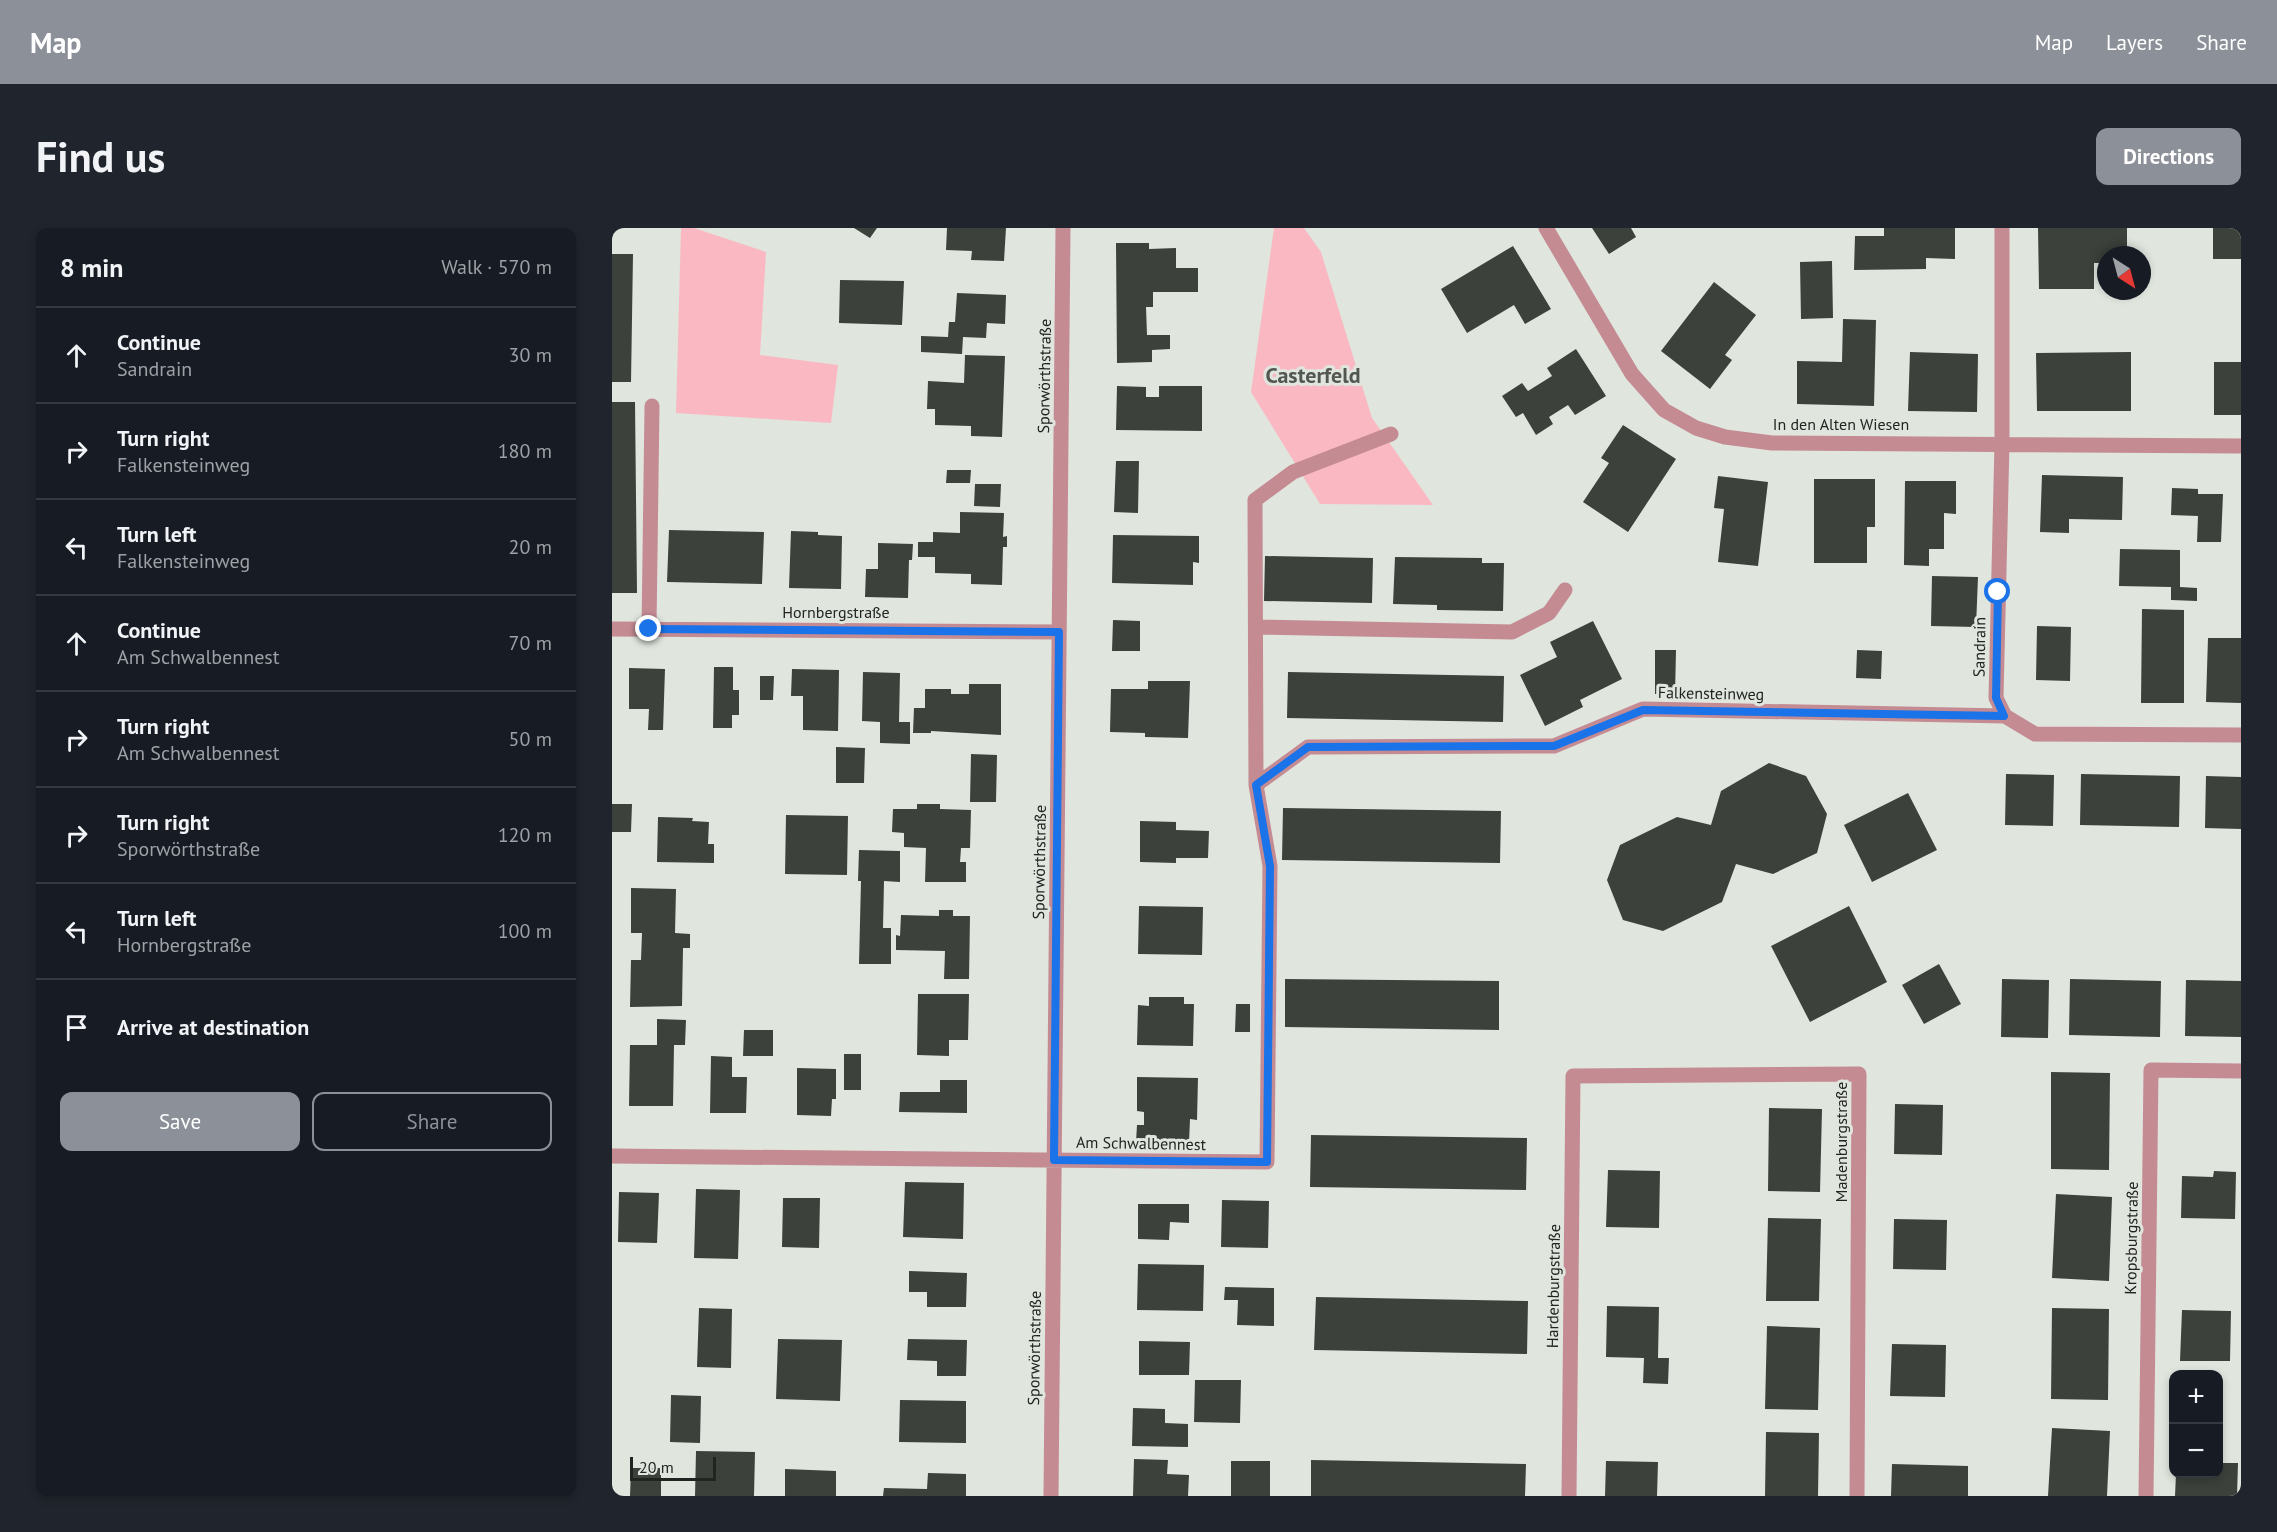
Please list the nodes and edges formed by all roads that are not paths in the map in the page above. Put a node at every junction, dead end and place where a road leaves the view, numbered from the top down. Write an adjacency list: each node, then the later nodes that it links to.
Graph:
1 (1064, 228): 12 (street, Sporwörthstraße)
2 (1546, 228): 6 (street, In den Alten Wiesen)
3 (2002, 228): 6 (street, Sandrain)
4 (652, 406): 11 (street)
5 (1391, 434): 9 (street)
6 (2002, 443): 7 (street, In den Alten Wiesen); 13 (street, Sandrain)
7 (2241, 446)
8 (1565, 590): 9 (street)
9 (1256, 627): 15 (street)
10 (612, 629): 11 (street, Hornbergstraße)
11 (649, 629): 12 (street, Hornbergstraße)
12 (1059, 632): 19 (street, Sporwörthstraße)
13 (2004, 716): 14 (street); 15 (street, Falkensteinweg)
14 (2241, 735)
15 (1256, 785): 19 (street, Am Schwalbennest)
16 (2241, 1071): 23 (street, Kropsburgstraße)
17 (1573, 1076): 21 (street, Hardenburgstraße); 22 (street, Madenburgstraße)
18 (612, 1156): 19 (street, Am Schwalbennest)
19 (1054, 1160): 20 (street, Sporwörthstraße)
20 (1051, 1496)
21 (1569, 1496)
22 (1857, 1496)
23 (2146, 1496)

